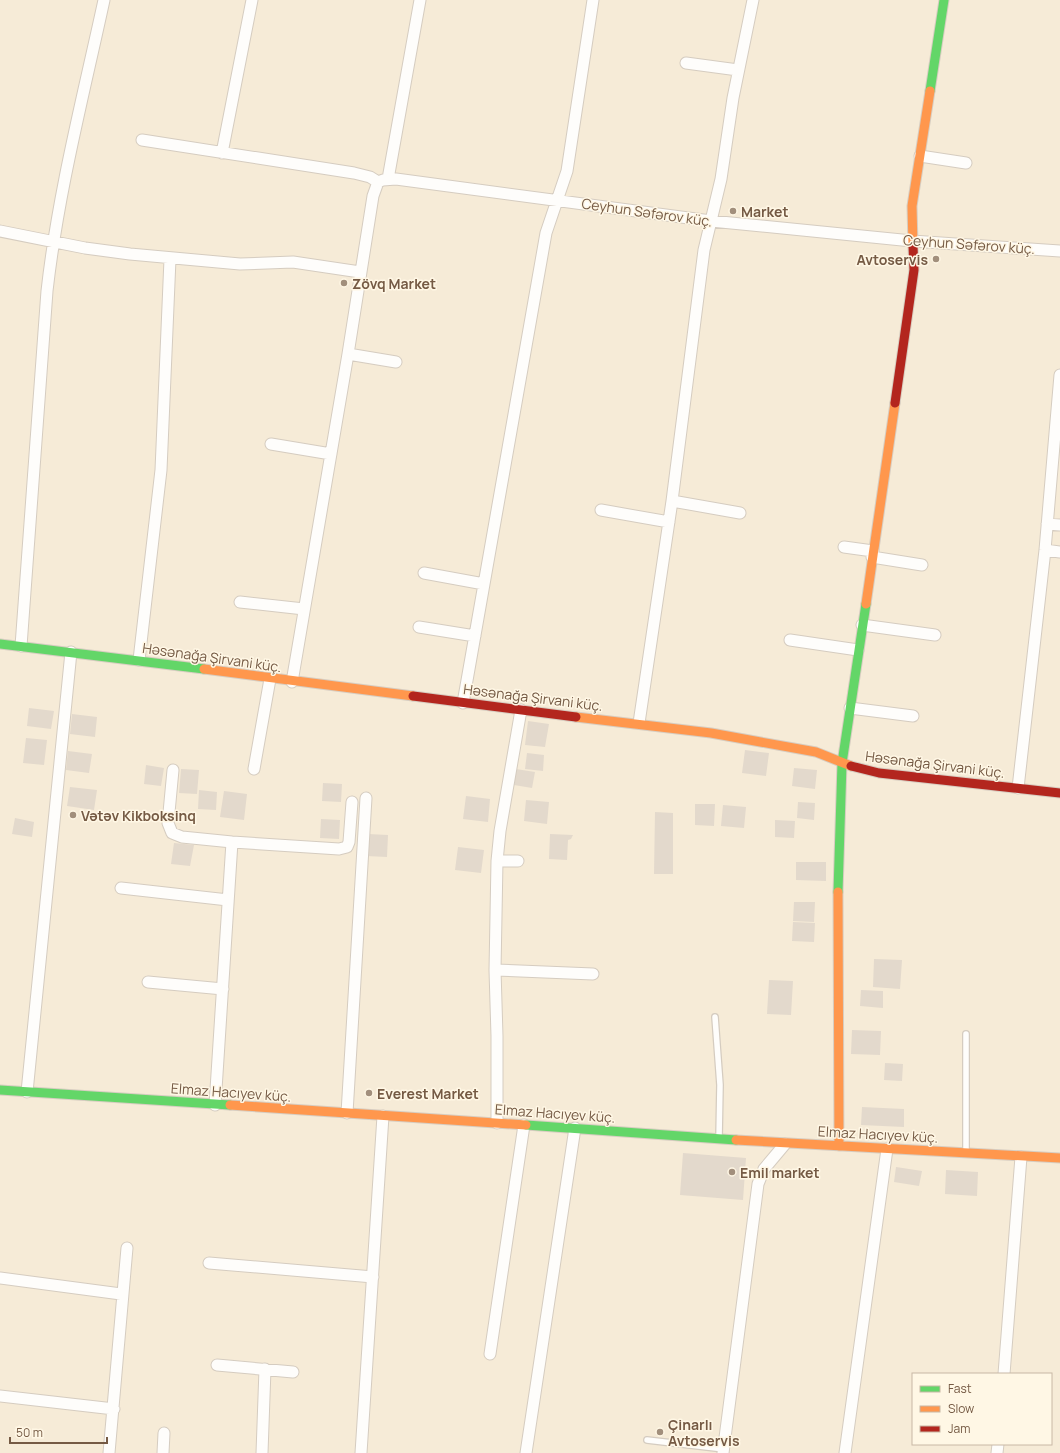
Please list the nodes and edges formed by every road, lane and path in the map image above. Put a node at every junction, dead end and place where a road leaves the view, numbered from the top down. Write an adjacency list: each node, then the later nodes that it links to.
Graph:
1 (104, 0): 17 (street)
2 (252, 0): 10 (street)
3 (420, 0): 13 (street)
4 (592, 0): 14 (street)
5 (753, 0): 8 (street)
6 (944, 0): 11 (street)
7 (686, 63): 8 (street)
8 (738, 70): 15 (street)
9 (142, 140): 10 (street, Ceyhun Səfərov küç.)
10 (222, 153): 13 (street, Ceyhun Səfərov küç.)
11 (920, 156): 12 (street); 18 (street)
12 (966, 163)
13 (383, 180): 14 (street, Ceyhun Səfərov küç.); 21 (street)
14 (558, 200): 15 (street, Ceyhun Səfərov küç.); 39 (street)
15 (711, 221): 18 (street, Ceyhun Səfərov küç.); 27 (street)
16 (0, 231): 17 (street)
17 (53, 241): 20 (street); 48 (street)
18 (912, 241): 19 (street, Ceyhun Səfərov küç.); 36 (street)
19 (1060, 251)
20 (170, 259): 21 (street); 51 (street)
21 (360, 272): 22 (street)
22 (348, 354): 23 (street); 26 (street)
23 (396, 362)
24 (1060, 375): 31 (street)
25 (271, 444): 26 (street)
26 (331, 454): 41 (street)
27 (672, 501): 29 (street); 30 (street)
28 (601, 510): 30 (street)
29 (740, 513)
30 (669, 522): 58 (street)
31 (1046, 524): 32 (street); 34 (street)
32 (1060, 525)
33 (844, 547): 36 (street)
34 (1045, 550): 35 (street); 62 (street)
35 (1060, 552)
36 (873, 554): 37 (street); 42 (street)
37 (922, 565)
38 (424, 573): 39 (street)
39 (484, 584): 45 (street)
40 (240, 602): 41 (street)
41 (304, 609): 53 (street)
42 (862, 625): 44 (street); 49 (street)
43 (419, 628): 45 (street)
44 (935, 635)
45 (475, 636): 54 (street)
46 (790, 640): 49 (street)
47 (0, 644): 48 (street, Həsənağa Şirvani küç.)
48 (21, 646): 50 (street, Həsənağa Şirvani küç.)
49 (858, 650): 55 (street)
50 (71, 652): 51 (street, Həsənağa Şirvani küç.); 78 (street)
51 (139, 660): 52 (street, Həsənağa Şirvani küç.)
52 (270, 679): 53 (street, Həsənağa Şirvani küç.); 60 (street)
53 (292, 682): 54 (street, Həsənağa Şirvani küç.)
54 (463, 703): 56 (street, Həsənağa Şirvani küç.)
55 (850, 708): 57 (street); 59 (street)
56 (521, 710): 58 (street, Həsənağa Şirvani küç.); 67 (street)
57 (913, 716)
58 (639, 723): 59 (street, Həsənağa Şirvani küç.)
59 (842, 763): 62 (street, Həsənağa Şirvani küç.); 87 (street)
60 (254, 769)
61 (174, 770): 66 (street)
62 (1018, 788): 63 (street, Həsənağa Şirvani küç.)
63 (1060, 793)
64 (366, 798): 80 (street)
65 (352, 802): 66 (street)
66 (232, 842): 70 (street)
67 (497, 861): 68 (street); 71 (street)
68 (518, 861)
69 (121, 888): 70 (street)
70 (228, 900): 74 (street)
71 (495, 970): 72 (street); 82 (street)
72 (593, 974)
73 (148, 982): 74 (street)
74 (223, 989): 79 (street)
75 (715, 1017): 85 (lane)
76 (966, 1034): 89 (lane)
77 (0, 1090): 78 (street, Elmaz Hacıyev küç.)
78 (27, 1092): 79 (street, Elmaz Hacıyev küç.)
79 (216, 1105): 80 (street, Elmaz Hacıyev küç.)
80 (347, 1113): 81 (street, Elmaz Hacıyev küç.)
81 (383, 1116): 82 (street, Elmaz Hacıyev küç.); 94 (street)
82 (497, 1123): 83 (street, Elmaz Hacıyev küç.)
83 (524, 1124): 84 (street, Elmaz Hacıyev küç.); 97 (street)
84 (575, 1128): 85 (street, Elmaz Hacıyev küç.); 111 (street)
85 (719, 1138): 86 (street, Elmaz Hacıyev küç.)
86 (785, 1144): 87 (street, Elmaz Hacıyev küç.); 106 (street)
87 (839, 1146): 88 (street, Elmaz Hacıyev küç.)
88 (887, 1149): 89 (street, Elmaz Hacıyev küç.); 112 (street)
89 (966, 1153): 90 (street, Elmaz Hacıyev küç.)
90 (1022, 1156): 91 (street, Elmaz Hacıyev küç.); 101 (street)
91 (1060, 1158)
92 (127, 1248): 96 (street)
93 (209, 1263): 94 (street)
94 (373, 1277): 110 (street)
95 (0, 1278): 96 (street)
96 (122, 1294): 103 (street)
97 (490, 1354)
98 (217, 1365): 99 (street)
99 (265, 1369): 100 (street); 109 (street)
100 (293, 1372)
101 (1004, 1373)
102 (0, 1396): 103 (street)
103 (114, 1409): 107 (street)
104 (164, 1433): 108 (street)
105 (647, 1440): 106 (lane)
106 (724, 1451)
107 (110, 1453)
108 (163, 1453)
109 (262, 1453)
110 (361, 1453)
111 (526, 1453)
112 (845, 1453)

